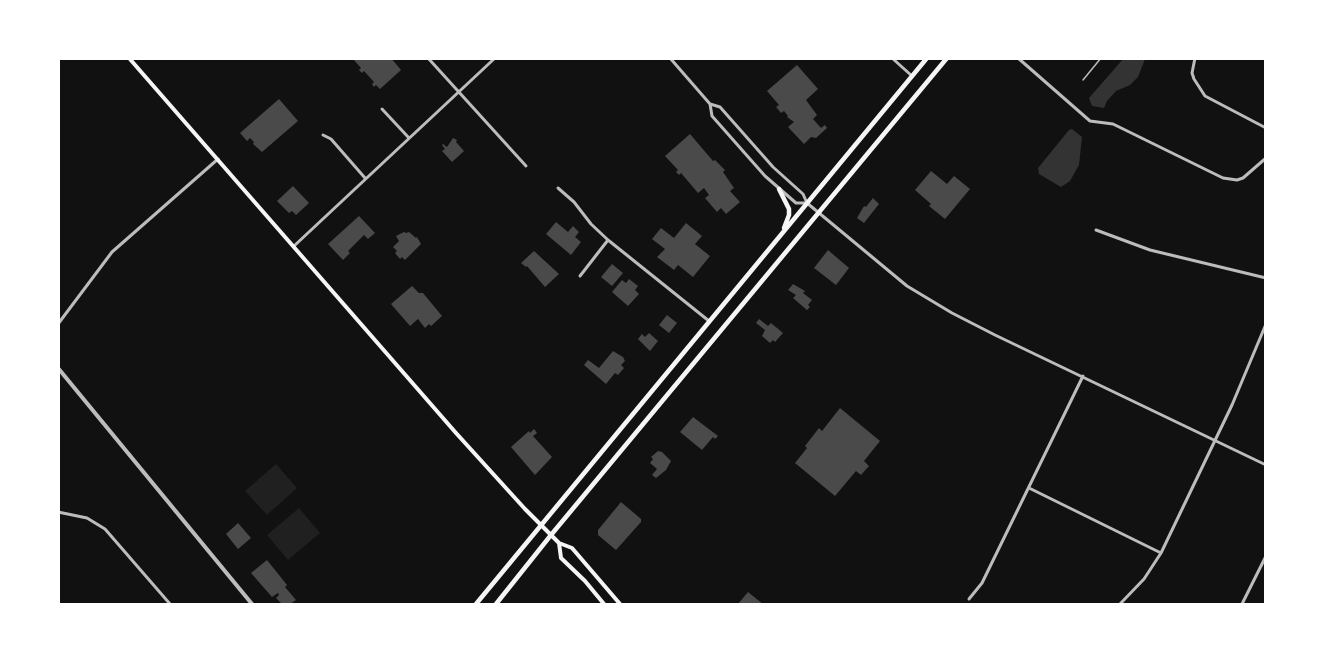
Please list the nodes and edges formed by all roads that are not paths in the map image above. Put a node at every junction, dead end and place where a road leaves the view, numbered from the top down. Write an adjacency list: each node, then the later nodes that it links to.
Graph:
1 (129, 58): 20 (main road)
2 (428, 58): 13 (street)
3 (495, 58): 13 (street)
4 (670, 58): 14 (street)
5 (892, 58): 11 (street)
6 (927, 58): 11 (highway)
7 (947, 58): 26 (highway)
8 (1018, 58): 19 (street)
9 (1101, 58): 12 (lane)
10 (1195, 58): 16 (street)
11 (912, 76): 25 (highway)
12 (1083, 80)
13 (460, 92): 18 (street); 21 (street)
14 (710, 104): 24 (street); 25 (street)
15 (382, 109): 18 (street)
16 (1266, 128)
17 (322, 135): 22 (street)
18 (409, 138): 22 (street)
19 (1266, 158)
20 (218, 159): 30 (main road); 34 (street)
21 (526, 166)
22 (366, 178): 30 (street)
23 (558, 188): 29 (street)
24 (779, 189): 25 (street); 28 (highway)
25 (807, 203): 26 (street); 28 (highway)
26 (819, 214): 37 (street); 43 (highway)
27 (1096, 230): 32 (street)
28 (782, 235): 33 (highway)
29 (608, 240): 31 (street); 33 (street)
30 (294, 246): 42 (main road)
31 (580, 276)
32 (1266, 278)
33 (709, 321): 42 (highway)
34 (58, 324)
35 (1266, 324): 38 (street)
36 (58, 368): 50 (street)
37 (1083, 376): 38 (street); 40 (street)
38 (1215, 441): 39 (street); 45 (street)
39 (1266, 465)
40 (1029, 488): 45 (street); 47 (street)
41 (58, 512): 49 (street)
42 (541, 525): 43 (main road); 51 (highway)
43 (551, 535): 44 (main road); 52 (highway)
44 (560, 543): 48 (main road); 53 (main road)
45 (1161, 553): 54 (street)
46 (1266, 556): 55 (street)
47 (969, 599)
48 (604, 603)
49 (170, 604)
50 (252, 604)
51 (476, 604)
52 (496, 604)
53 (620, 604)
54 (1120, 604)
55 (1242, 604)

